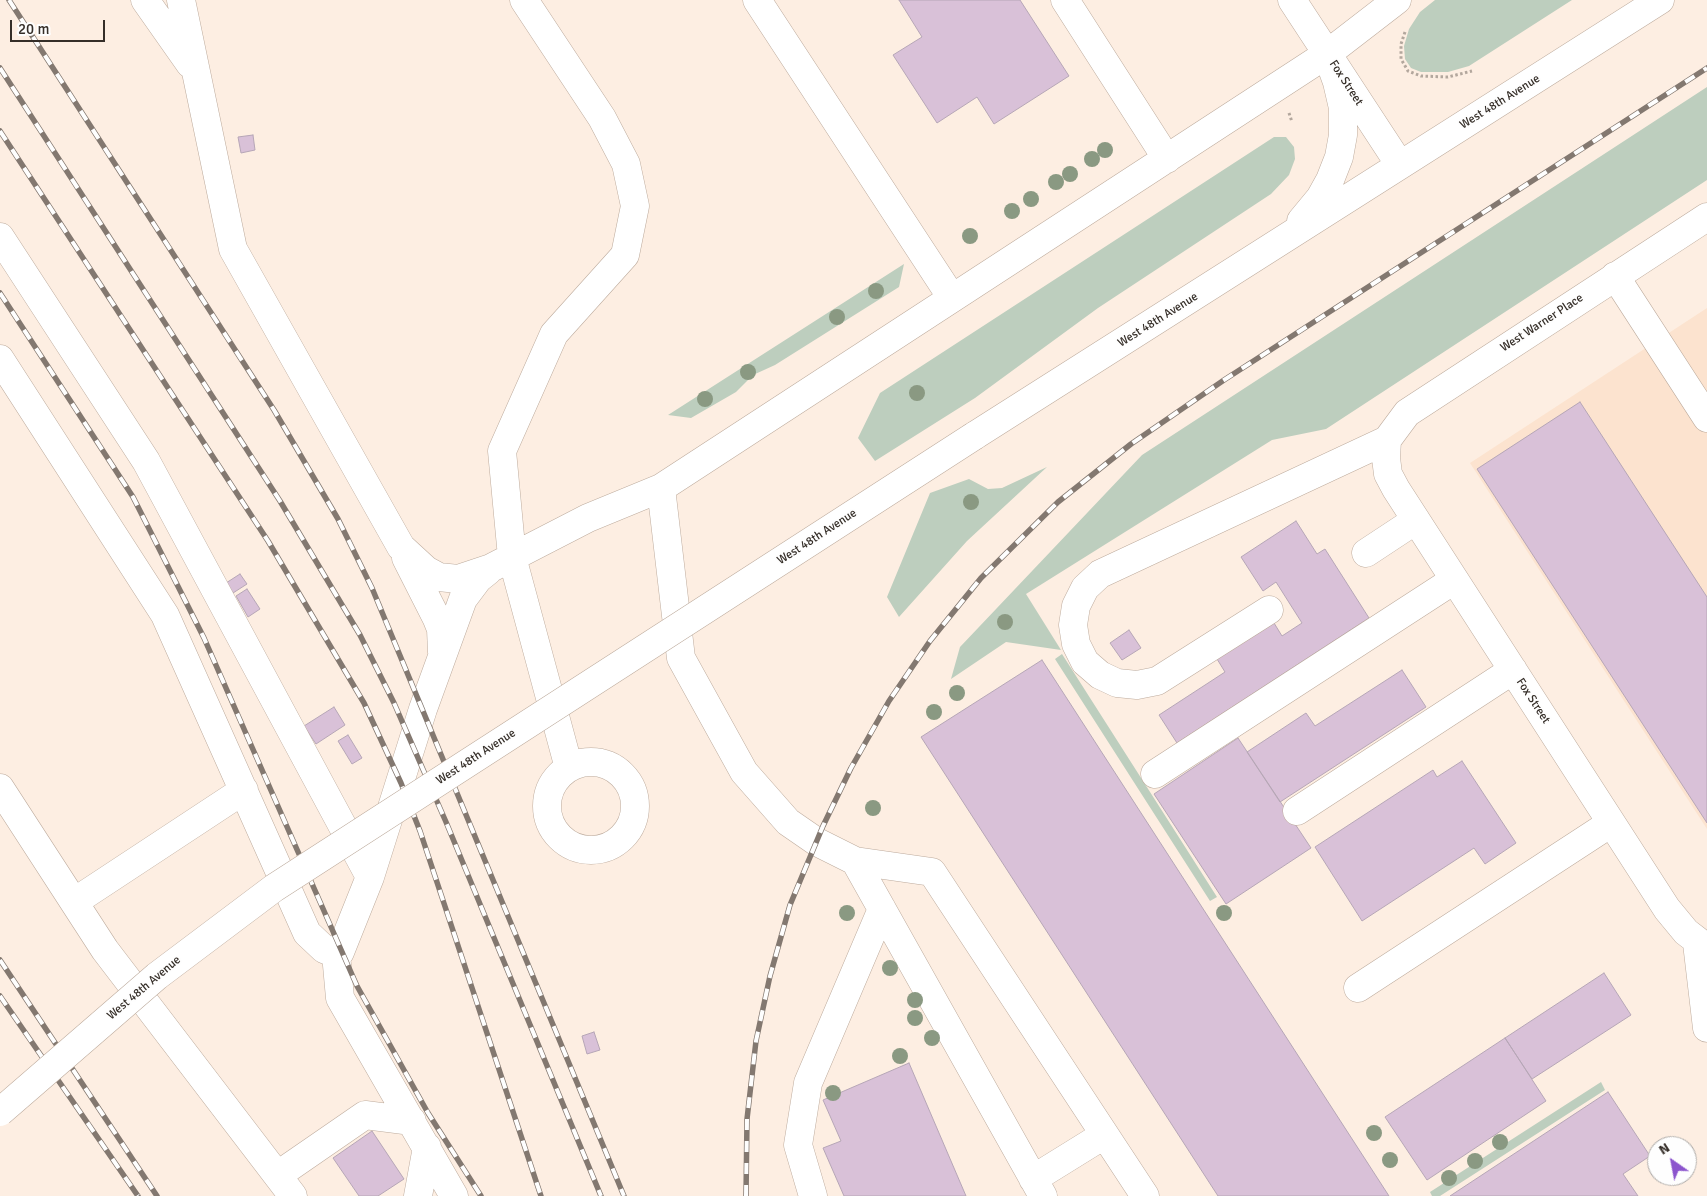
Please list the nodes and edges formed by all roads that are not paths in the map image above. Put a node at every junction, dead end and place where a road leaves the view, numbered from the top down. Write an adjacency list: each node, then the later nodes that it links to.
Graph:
1 (145, 0): 10 (street)
2 (181, 0): 10 (street)
3 (524, 0): 25 (street)
4 (756, 0): 17 (street)
5 (1065, 0): 11 (street)
6 (1292, 0): 9 (street, Fox Street)
7 (1397, 0): 9 (street)
8 (1660, 0): 12 (street, West 48th Avenue)
9 (1327, 54): 11 (street); 12 (street, Fox Street); 15 (street)
10 (197, 74): 23 (street)
11 (1167, 159): 17 (street)
12 (1400, 165): 15 (street, West 48th Avenue)
13 (1707, 216): 16 (street, West Warner Place)
14 (0, 237): 37 (street)
15 (1286, 238): 44 (street, West 48th Avenue, bridge)
16 (1615, 276): 19 (street); 20 (street, West Warner Place)
17 (952, 298): 21 (street)
18 (0, 359): 33 (street)
19 (1707, 418)
20 (1387, 440): 22 (street, Fox Street); 27 (street)
21 (661, 488): 25 (street); 36 (street)
22 (1416, 520): 24 (street); 26 (street, Fox Street)
23 (401, 547): 25 (street); 28 (street)
24 (1366, 553)
25 (502, 563): 28 (street); 30 (street)
26 (1454, 580): 29 (street, Fox Street); 31 (street)
27 (1269, 610)
28 (441, 655): 37 (street)
29 (1513, 670): 34 (street); 35 (street, Fox Street)
30 (568, 768)
31 (1155, 774)
32 (0, 788): 38 (street)
33 (244, 790): 38 (street); 41 (street)
34 (1298, 811)
35 (1611, 823): 40 (street, Fox Street); 42 (street)
36 (854, 861): 39 (street); 46 (street)
37 (370, 877): 41 (street)
38 (74, 902): 48 (street)
39 (882, 909): 49 (street); 52 (street)
40 (1702, 945): 43 (street)
41 (336, 954): 45 (street)
42 (1358, 988)
43 (1707, 1028)
44 (0, 1112)
45 (412, 1121): 47 (street); 48 (street)
46 (1104, 1134): 49 (street); 53 (street)
47 (426, 1147): 50 (street); 51 (street)
48 (286, 1186)
49 (1038, 1188)
50 (418, 1196)
51 (454, 1196)
52 (813, 1196)
53 (1145, 1196)

